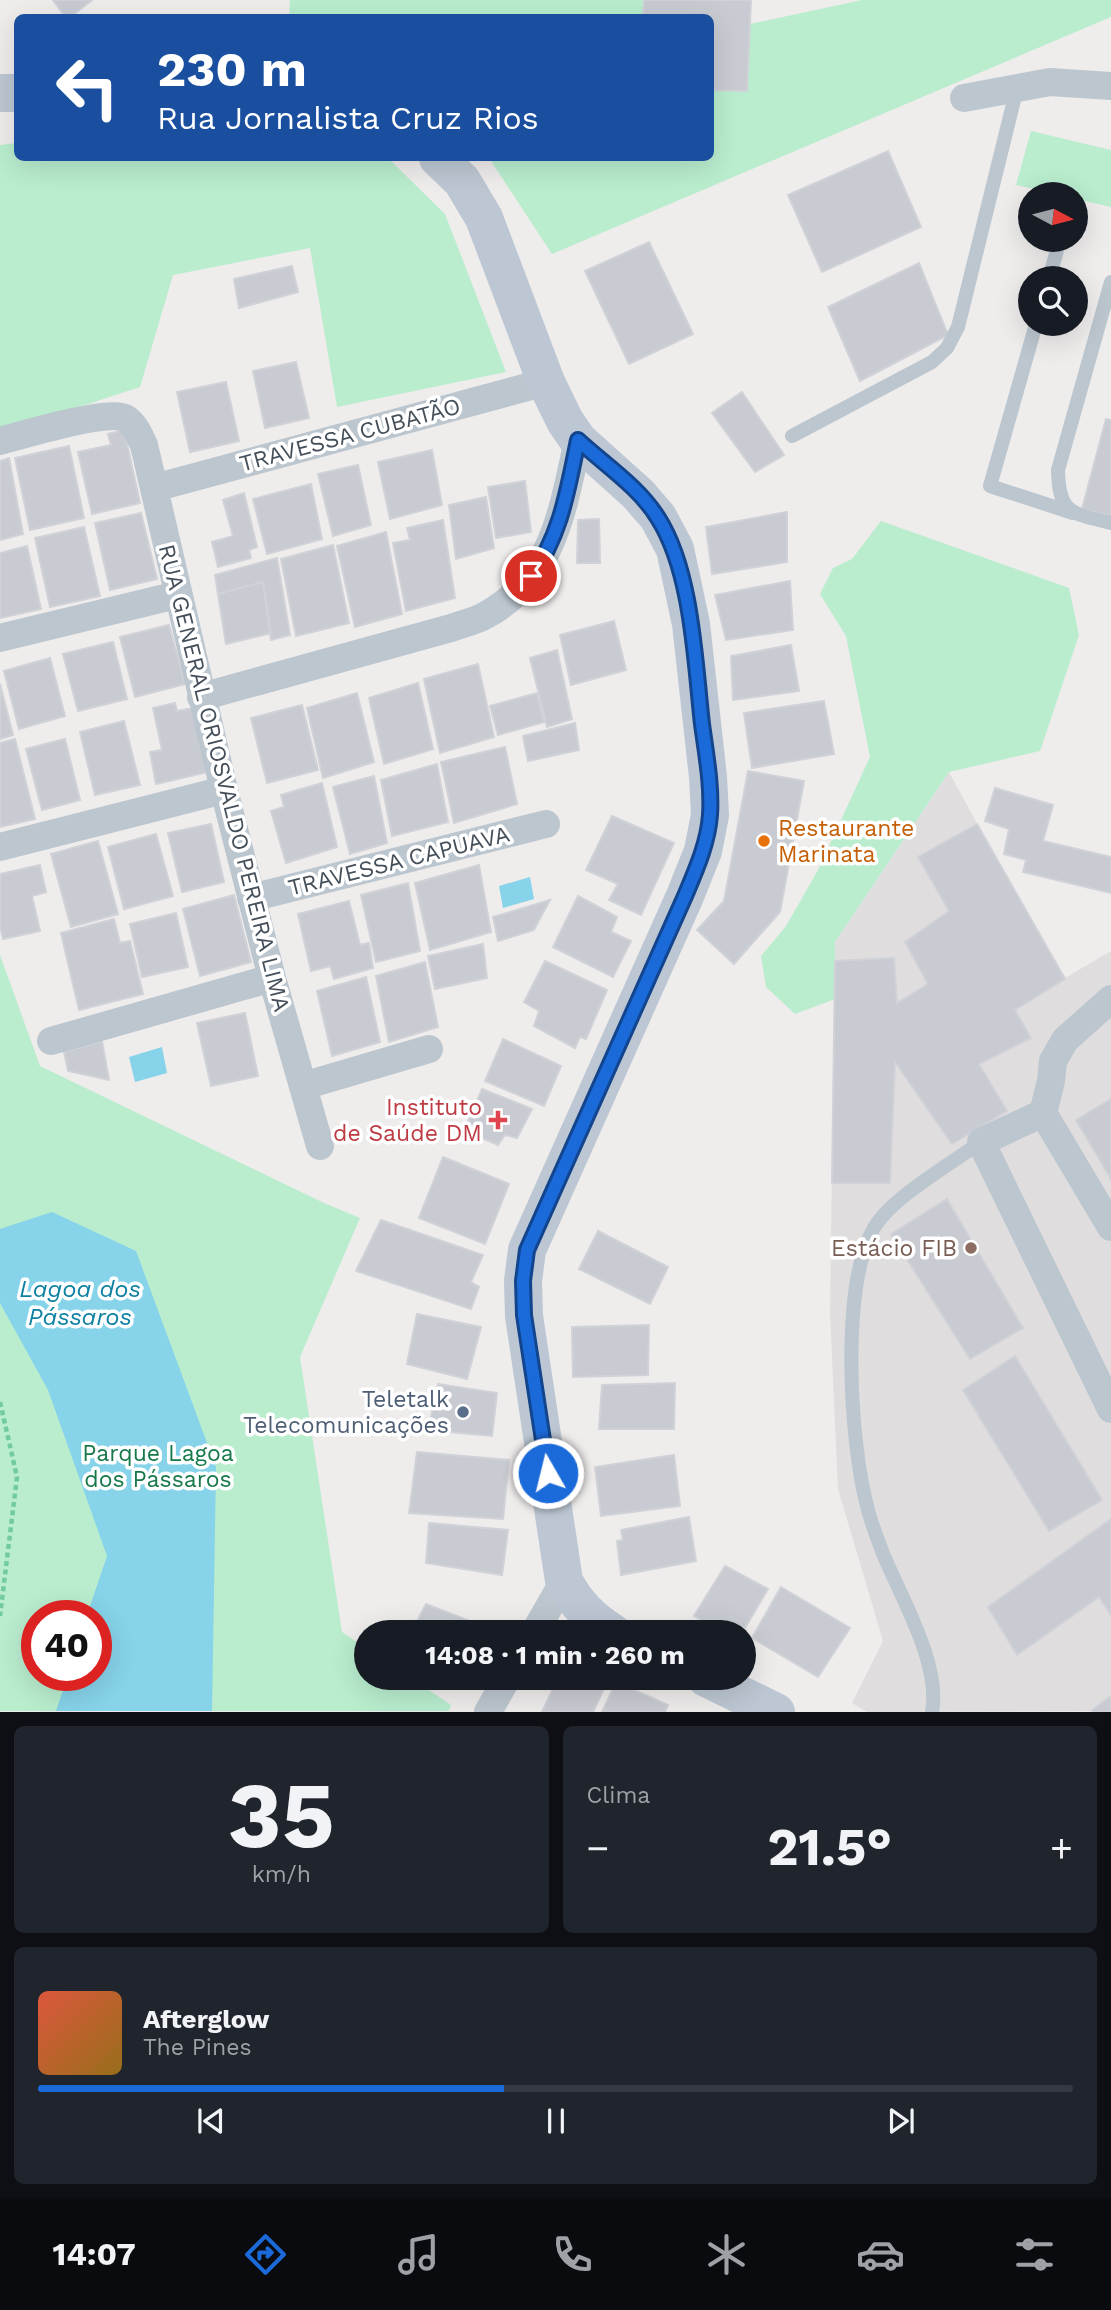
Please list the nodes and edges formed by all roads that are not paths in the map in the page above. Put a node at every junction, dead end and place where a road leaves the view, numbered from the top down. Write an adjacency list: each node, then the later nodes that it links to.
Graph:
1 (1111, 86): 2 (street)
2 (1017, 88): 3 (street); 8 (lane)
3 (964, 98)
4 (441, 161): 7 (street)
5 (1111, 282): 12 (lane)
6 (1033, 336): 12 (lane)
7 (547, 382): 9 (street); 11 (street, TRAVESSA CUBATÃO)
8 (792, 436)
9 (578, 440): 16 (street); 31 (street)
10 (0, 441): 11 (street, RUA GENERAL ORIOSVALDO PEREIRA LIMA)
11 (154, 488): 14 (street, RUA GENERAL ORIOSVALDO PEREIRA LIMA)
12 (1074, 513): 13 (lane)
13 (1111, 523)
14 (177, 595): 15 (street); 16 (street, RUA GENERAL ORIOSVALDO PEREIRA LIMA)
15 (0, 638)
16 (201, 697): 17 (street, RUA GENERAL ORIOSVALDO PEREIRA LIMA)
17 (224, 790): 19 (street); 20 (street, RUA GENERAL ORIOSVALDO PEREIRA LIMA)
18 (547, 824): 20 (street, TRAVESSA CAPUAVA)
19 (0, 847)
20 (251, 898): 21 (street, RUA GENERAL ORIOSVALDO PEREIRA LIMA)
21 (272, 978): 23 (street); 25 (street, RUA GENERAL ORIOSVALDO PEREIRA LIMA)
22 (1111, 999): 26 (street)
23 (51, 1041)
24 (429, 1049): 25 (street)
25 (303, 1086): 28 (street, RUA GENERAL ORIOSVALDO PEREIRA LIMA)
26 (1043, 1113): 27 (street); 29 (street)
27 (981, 1142): 30 (street); 38 (lane)
28 (320, 1146)
29 (1111, 1227)
30 (1111, 1409)
31 (564, 1581): 32 (street); 33 (street)
32 (542, 1620)
33 (595, 1620)
34 (500, 1690): 36 (street)
35 (731, 1690): 37 (street)
36 (488, 1712)
37 (776, 1712)
38 (932, 1712)

